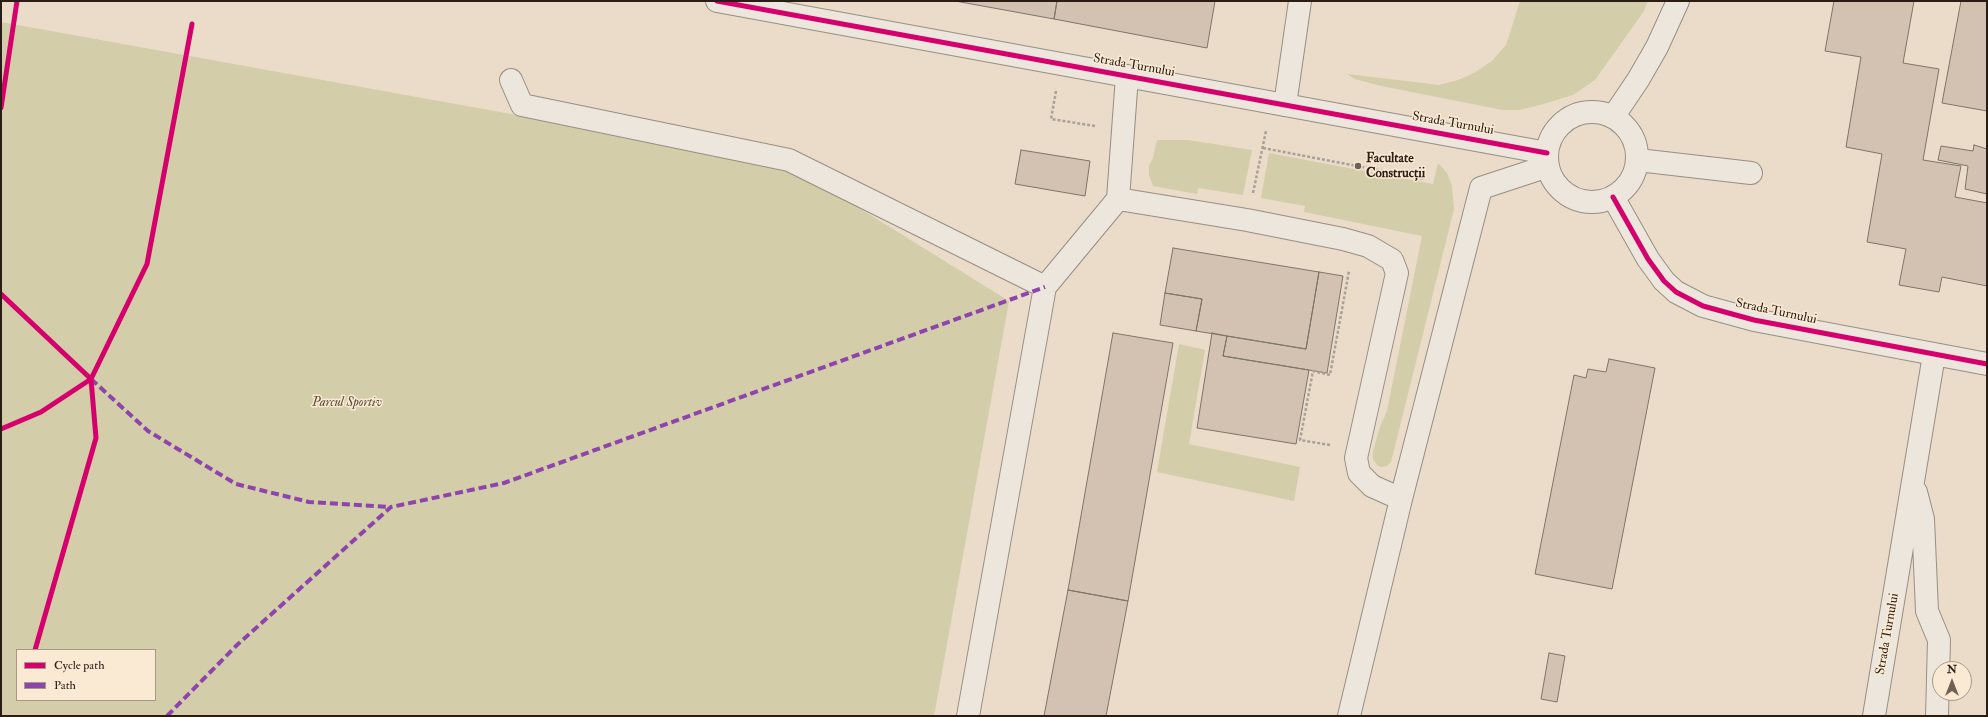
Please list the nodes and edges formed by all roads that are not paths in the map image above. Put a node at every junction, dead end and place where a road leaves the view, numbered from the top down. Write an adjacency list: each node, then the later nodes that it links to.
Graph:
1 (717, 1): 4 (street, Strada Turnului)
2 (1300, 1): 6 (street)
3 (1678, 1): 7 (street)
4 (1128, 76): 6 (street, Strada Turnului); 12 (street)
5 (512, 80): 13 (street)
6 (1279, 104): 8 (street, Strada Turnului)
7 (1613, 117): 8 (street); 9 (street)
8 (1547, 160): 11 (street); 17 (street)
9 (1638, 160): 10 (street); 11 (street)
10 (1751, 173)
11 (1613, 197): 14 (street, Strada Turnului)
12 (1118, 199): 13 (street); 17 (street)
13 (1045, 287): 18 (street)
14 (1934, 355): 15 (street, Strada Turnului); 16 (street, Strada Turnului)
15 (1987, 364)
16 (1914, 481): 20 (street, Strada Turnului); 21 (street, Strada Turnului)
17 (1401, 498): 19 (street)
18 (968, 716)
19 (1349, 716)
20 (1874, 716)
21 (1937, 716)

